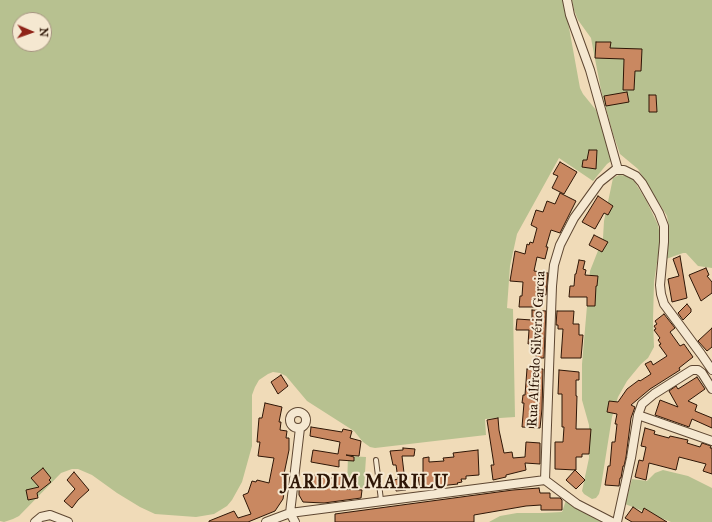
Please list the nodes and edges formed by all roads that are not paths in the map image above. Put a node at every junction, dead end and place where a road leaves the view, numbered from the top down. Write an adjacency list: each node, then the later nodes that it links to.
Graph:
1 (567, 0): 2 (street)
2 (618, 170): 3 (street); 9 (street, Rua Alfredo Silvério Garcia)
3 (712, 370)
4 (712, 389): 5 (street)
5 (638, 415): 7 (street); 17 (street)
6 (300, 428): 11 (street)
7 (712, 442)
8 (376, 460): 10 (lane)
9 (544, 480): 10 (street); 16 (street)
10 (381, 500): 11 (street)
11 (290, 513): 14 (street); 15 (street)
12 (35, 522): 13 (street)
13 (68, 522)
14 (266, 522)
15 (295, 522)
16 (612, 522)
17 (617, 522)

